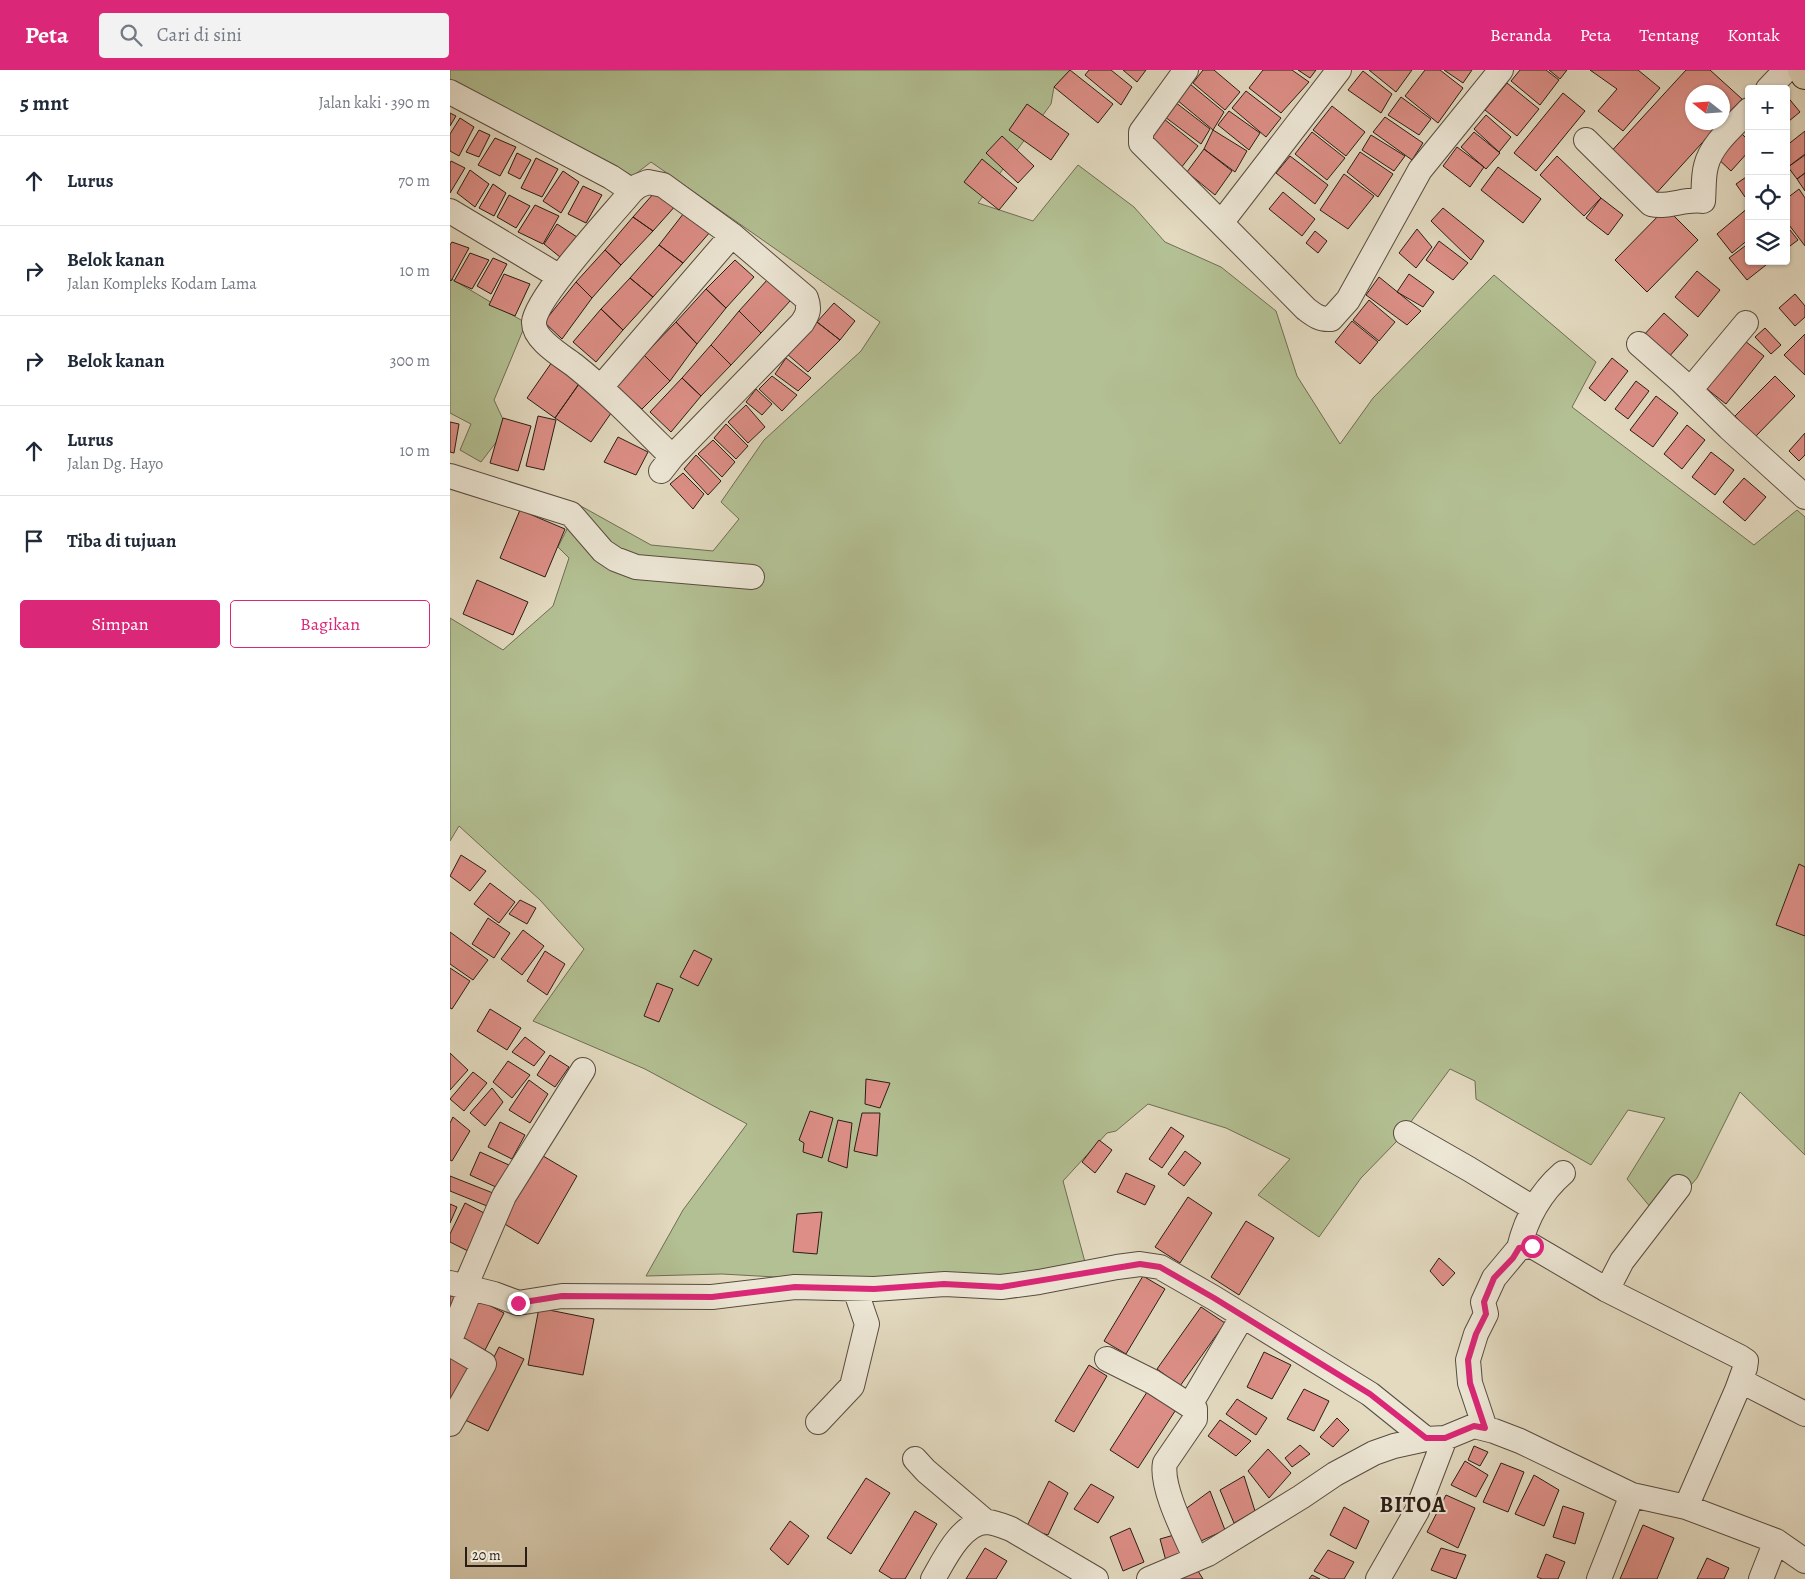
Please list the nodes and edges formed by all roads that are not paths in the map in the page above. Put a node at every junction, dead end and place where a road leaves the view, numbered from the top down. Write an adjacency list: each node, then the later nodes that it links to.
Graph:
1 (1186, 70): 13 (street)
2 (1339, 70): 13 (street)
3 (1501, 70): 13 (street)
4 (1786, 70): 7 (street)
5 (1802, 70): 6 (main road)
6 (1805, 75)
7 (1772, 85)
8 (450, 92): 11 (street)
9 (1745, 114): 10 (street)
10 (1586, 140)
11 (632, 191): 14 (street); 15 (street)
12 (450, 211): 15 (street)
13 (1221, 223)
14 (732, 235): 18 (street); 18 (street)
15 (560, 277): 18 (street)
16 (1746, 324): 19 (street)
17 (1639, 344): 19 (street)
18 (601, 386)
19 (1690, 390): 21 (street)
20 (450, 476): 22 (street)
21 (1805, 497)
22 (752, 576)
23 (583, 1070): 29 (street)
24 (1406, 1133): 27 (street)
25 (1563, 1173): 27 (street)
26 (1679, 1187): 31 (street)
27 (1533, 1208): 28 (street)
28 (1519, 1248): 31 (street); 41 (street)
29 (462, 1286): 30 (street); 33 (street)
30 (855, 1289): 32 (street); 39 (street)
31 (1607, 1290): 36 (street)
32 (1242, 1316): 37 (street); 42 (street)
33 (450, 1340)
34 (450, 1344): 40 (street)
35 (1108, 1359): 37 (street)
36 (1741, 1381): 38 (street); 45 (street)
37 (1190, 1404): 48 (street)
38 (1805, 1414)
39 (818, 1422)
40 (450, 1424)
41 (1485, 1428): 42 (street); 44 (street)
42 (1436, 1438): 48 (street); 53 (street)
43 (915, 1459): 46 (street)
44 (1632, 1495): 45 (street); 54 (street)
45 (1686, 1507): 47 (street)
46 (986, 1522): 50 (street); 51 (street)
47 (1776, 1541): 49 (street); 55 (street)
48 (1196, 1559): 52 (street)
49 (1805, 1561)
50 (933, 1579)
51 (1096, 1579)
52 (1149, 1579)
53 (1378, 1579)
54 (1599, 1579)
55 (1761, 1579)

